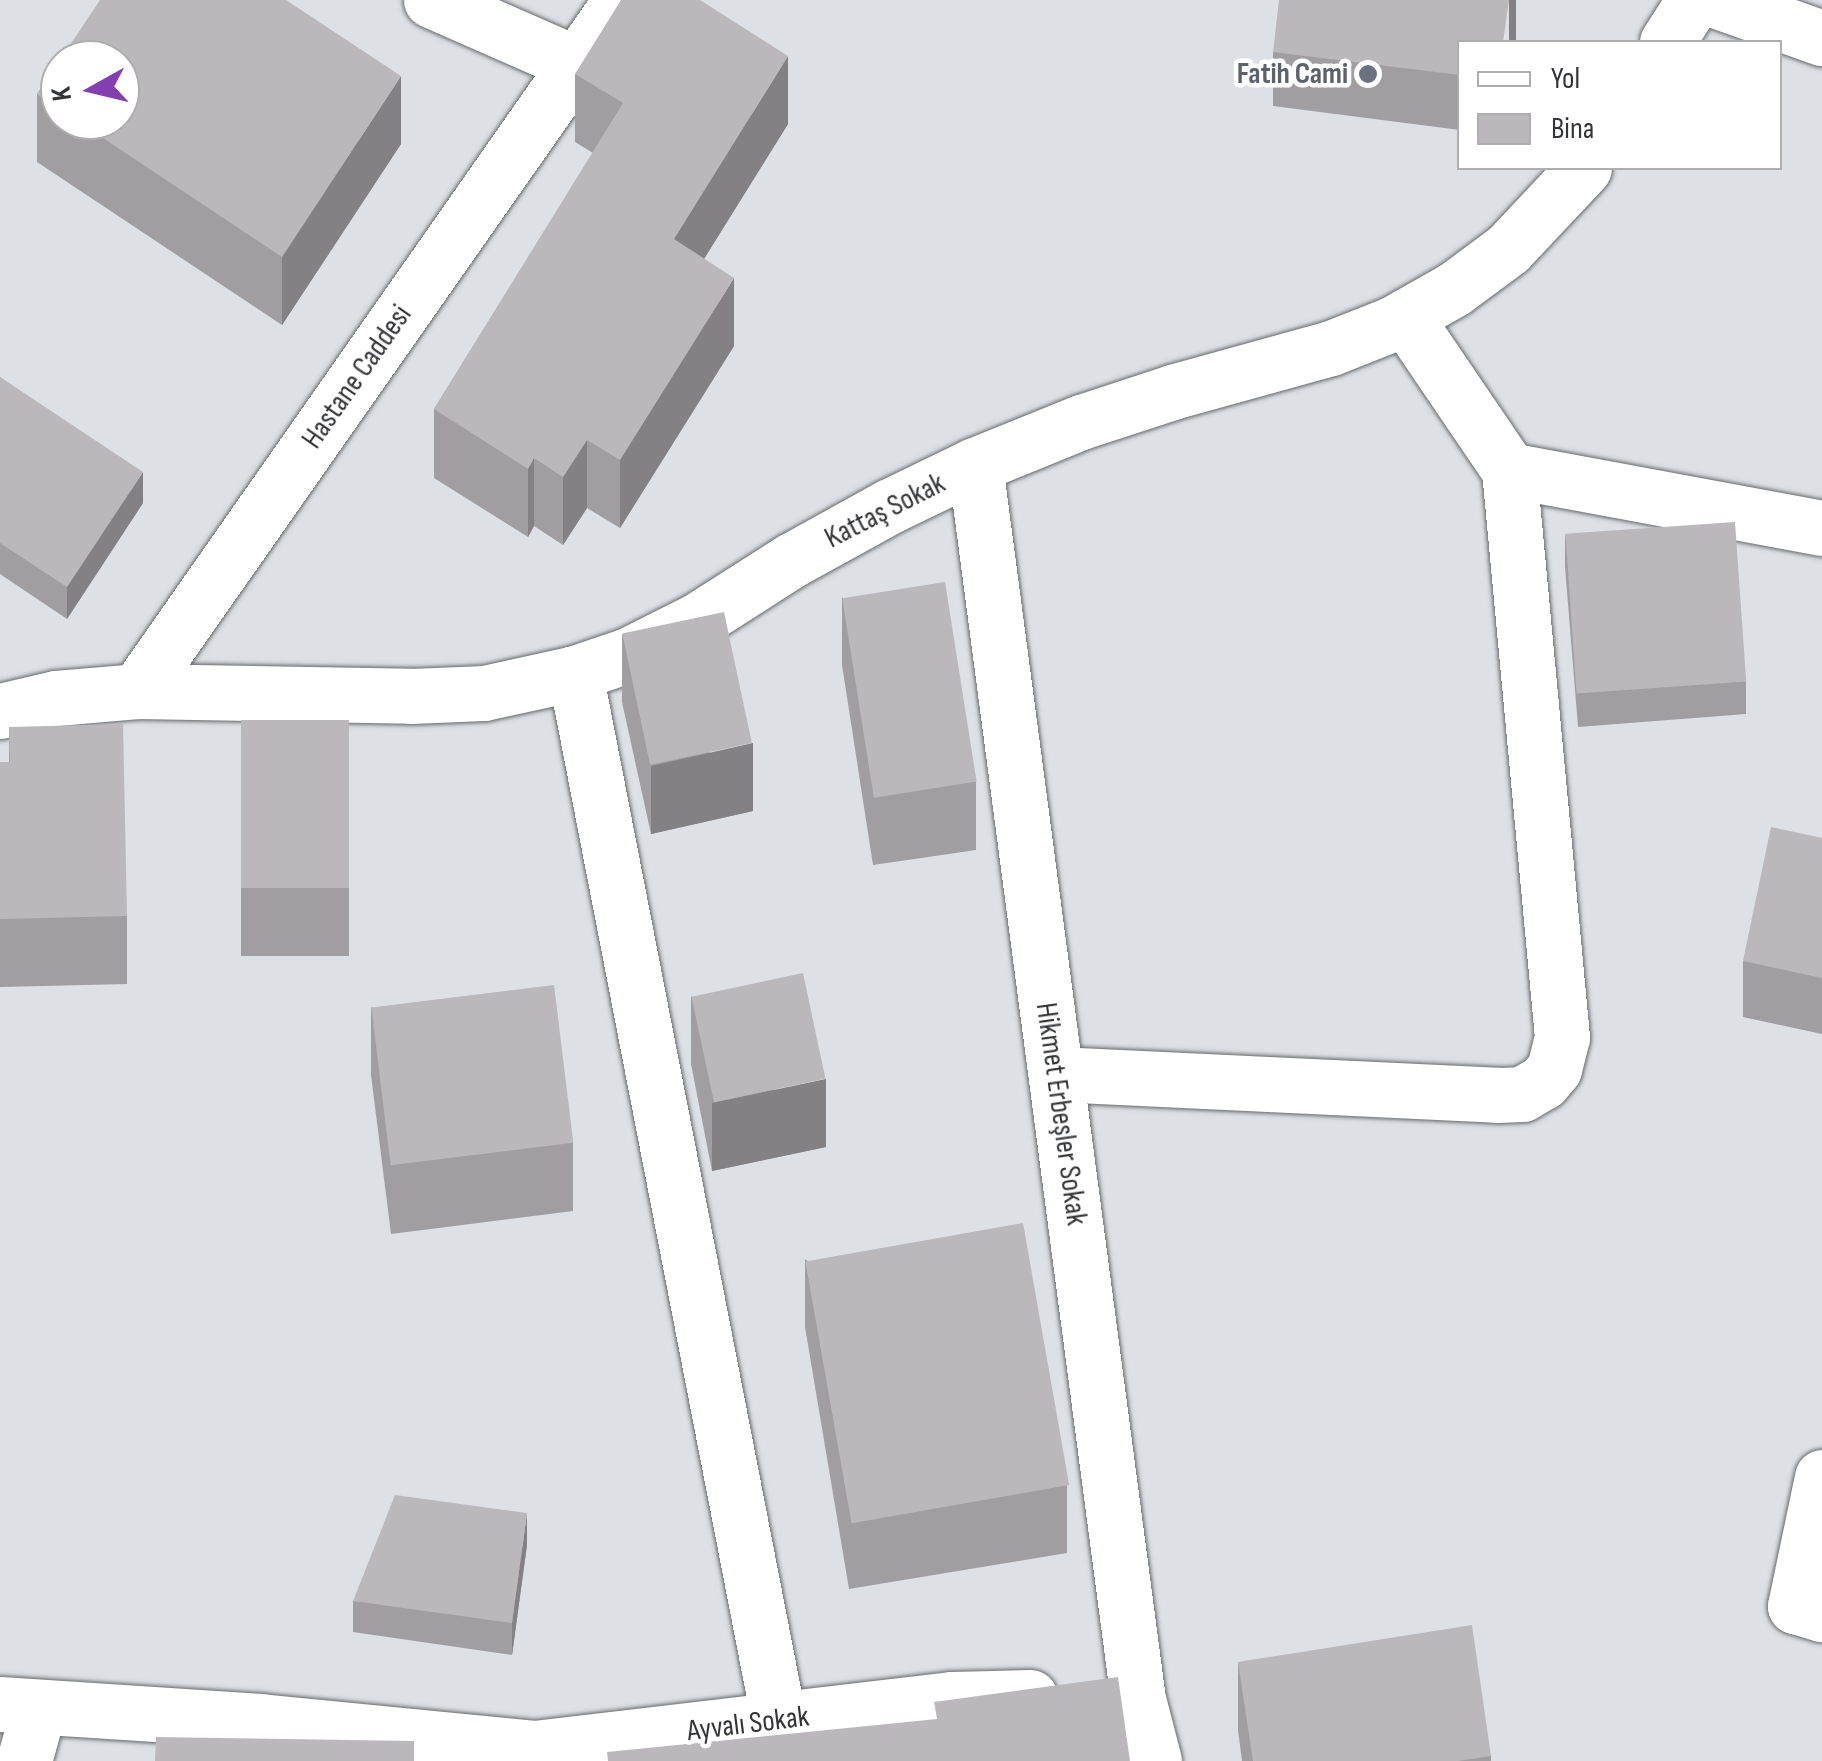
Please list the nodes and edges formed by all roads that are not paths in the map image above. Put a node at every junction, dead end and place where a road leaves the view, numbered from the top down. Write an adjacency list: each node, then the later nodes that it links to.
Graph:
1 (431, 0): 7 (street)
2 (622, 0): 7 (street, Hastane Caddesi)
3 (1694, 0): 6 (street)
4 (1715, 0): 5 (street)
5 (1822, 38)
6 (1668, 40)
7 (577, 64): 14 (street, Hastane Caddesi)
8 (1582, 170): 9 (street, Kattaş Sokak)
9 (1405, 317): 10 (street, Kattaş Sokak); 11 (street)
10 (975, 465): 13 (street, Kattaş Sokak); 16 (street, Hikmet Erbeşler Sokak)
11 (1509, 470): 12 (street); 16 (street)
12 (1822, 528)
13 (575, 673): 14 (street, Kattaş Sokak); 21 (street)
14 (137, 691): 15 (street, Kattaş Sokak)
15 (0, 711)
16 (1056, 1074): 19 (street, Hikmet Erbeşler Sokak)
17 (1822, 1478): 18 (street)
18 (1808, 1610)
19 (1138, 1699): 21 (street, Ayvalı Sokak); 24 (street, Hikmet Erbeşler Sokak)
20 (20, 1706): 22 (street, Ayvalı Sokak); 23 (street)
21 (780, 1722): 22 (street, Ayvalı Sokak)
22 (533, 1755)
23 (24, 1761)
24 (1154, 1761)

